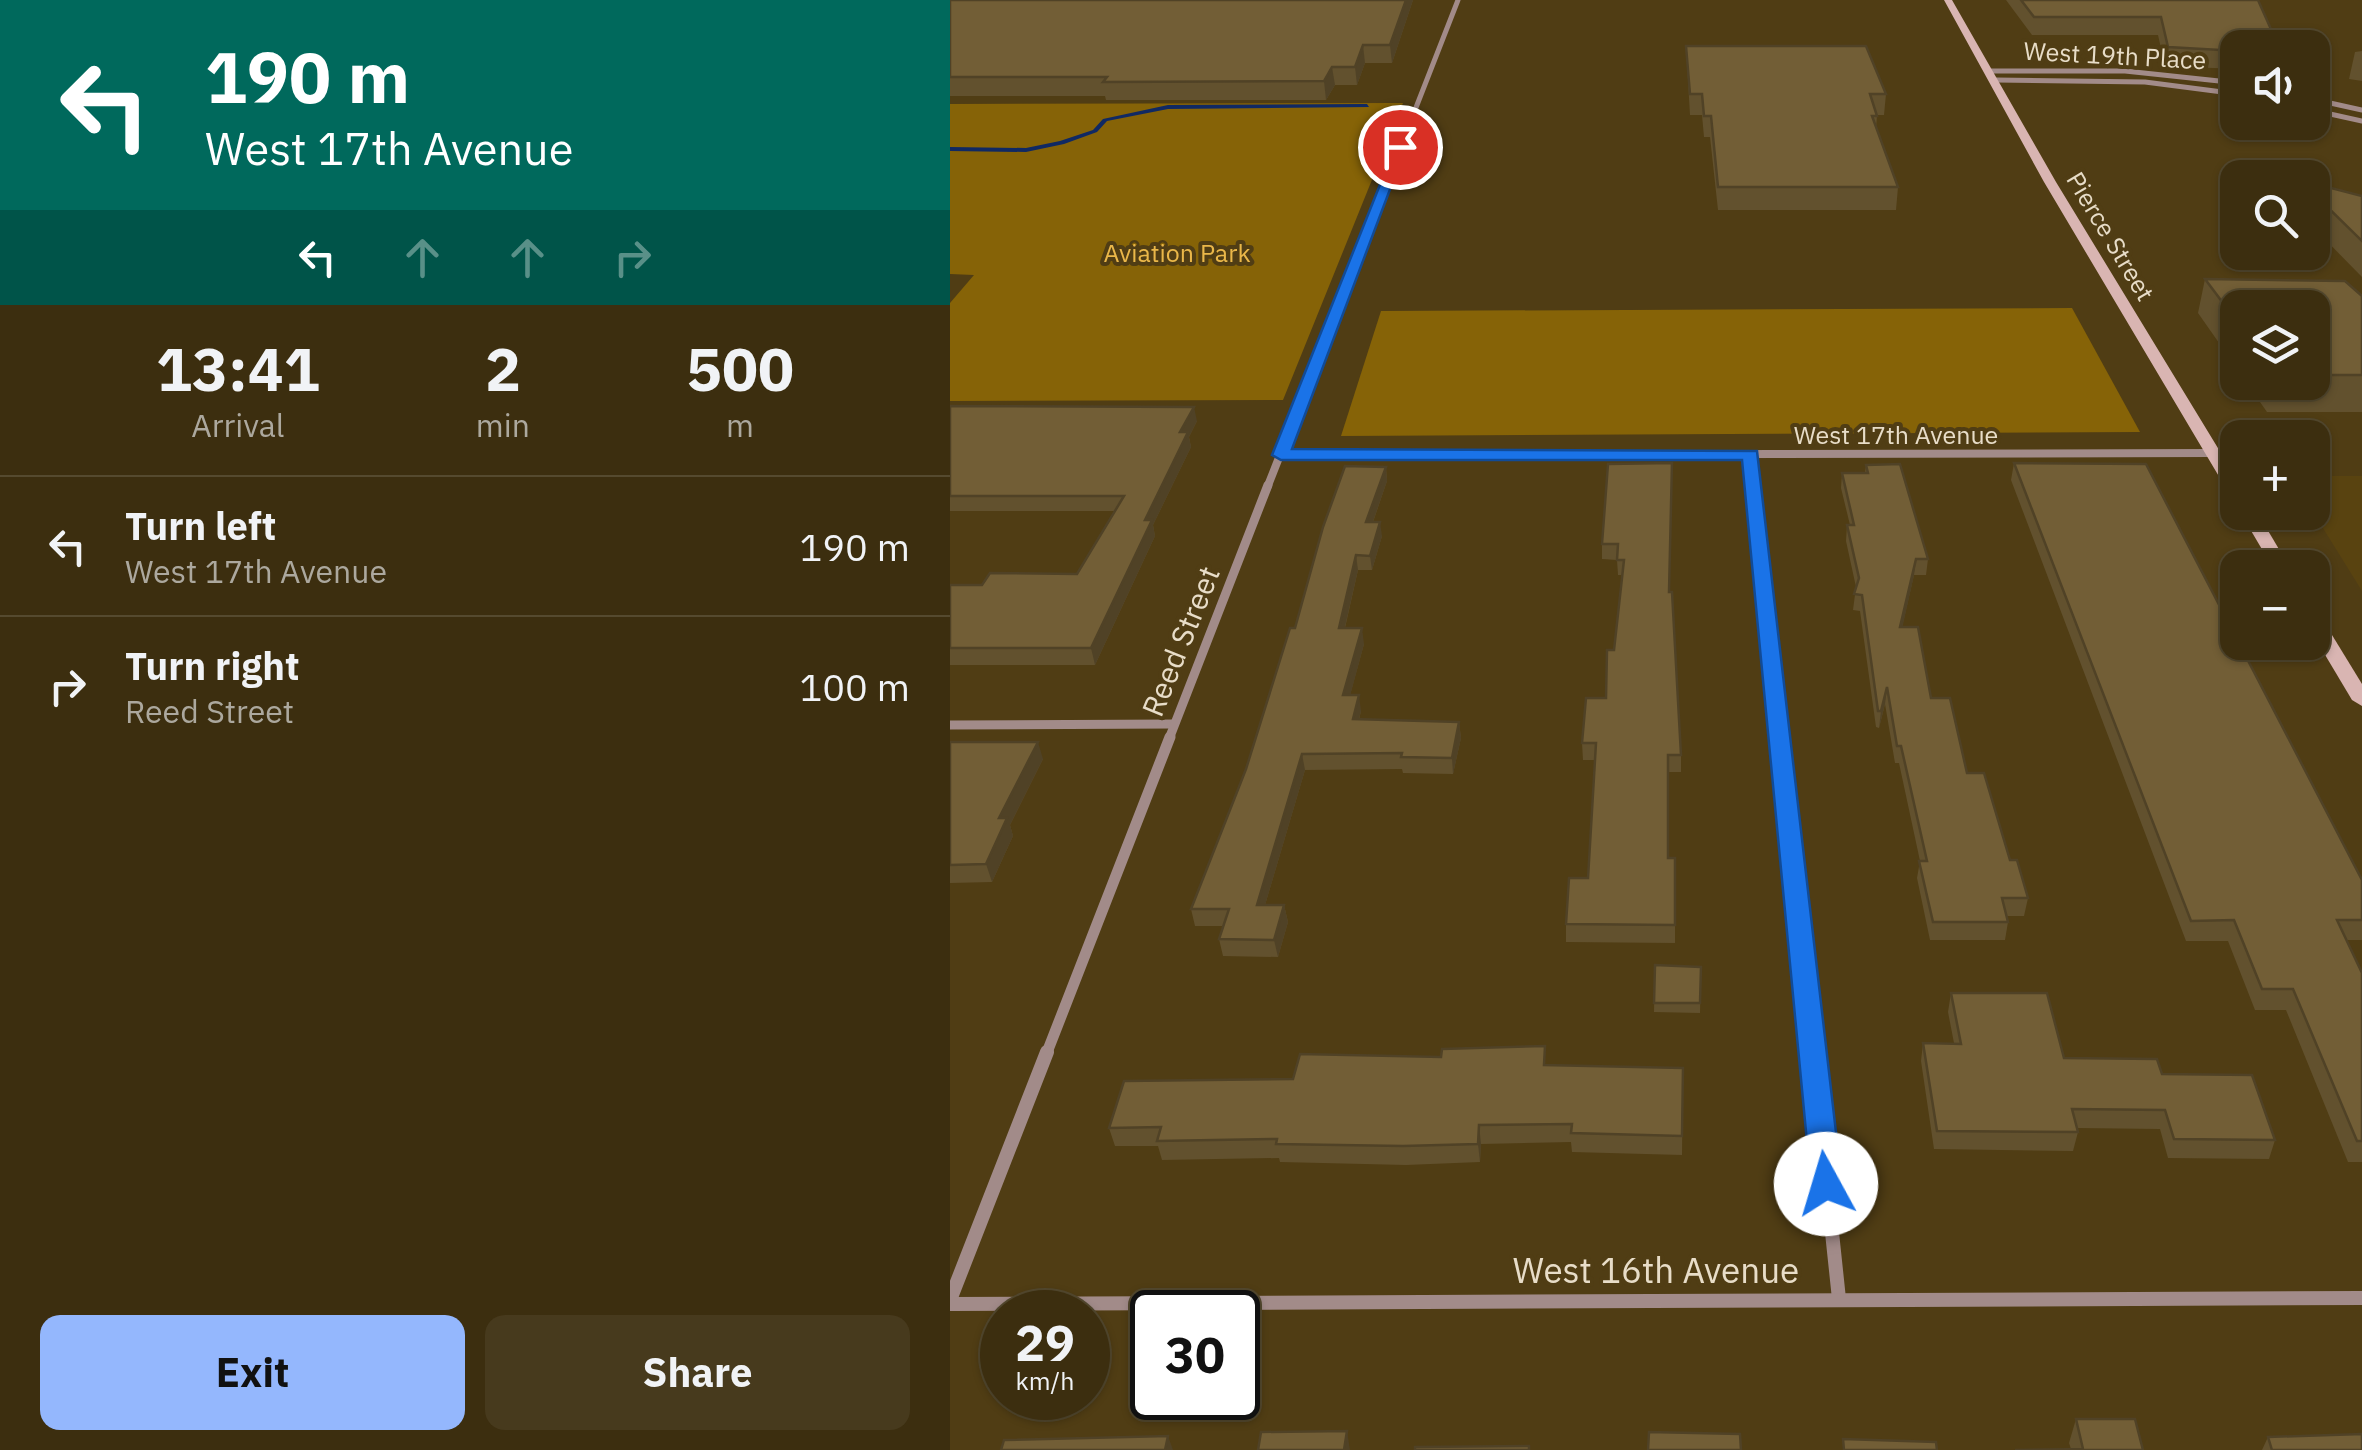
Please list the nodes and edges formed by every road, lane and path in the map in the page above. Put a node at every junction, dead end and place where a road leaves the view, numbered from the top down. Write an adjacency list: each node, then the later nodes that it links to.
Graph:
1 (1458, 0): 12 (street, Reed Street)
2 (1948, 0): 3 (street, Pierce Street)
3 (1993, 75): 4 (street, West 19th Place); 5 (street, West 19th Place); 10 (street, Pierce Street)
4 (2220, 82)
5 (2220, 92)
6 (2330, 103): 7 (street)
7 (2362, 110)
8 (2330, 114): 9 (street)
9 (2362, 121)
10 (2212, 453): 11 (street, West 17th Avenue); 13 (street, Pierce Street)
11 (1750, 454): 12 (street, West 17th Avenue); 19 (street)
12 (1281, 455): 16 (street, Reed Street)
13 (2220, 466)
14 (2330, 648): 15 (street)
15 (2362, 700)
16 (1174, 724): 17 (street); 20 (street, Reed Street)
17 (950, 725)
18 (2362, 1298): 19 (street, West 16th Avenue)
19 (1838, 1299): 20 (street, West 16th Avenue)
20 (950, 1302)

